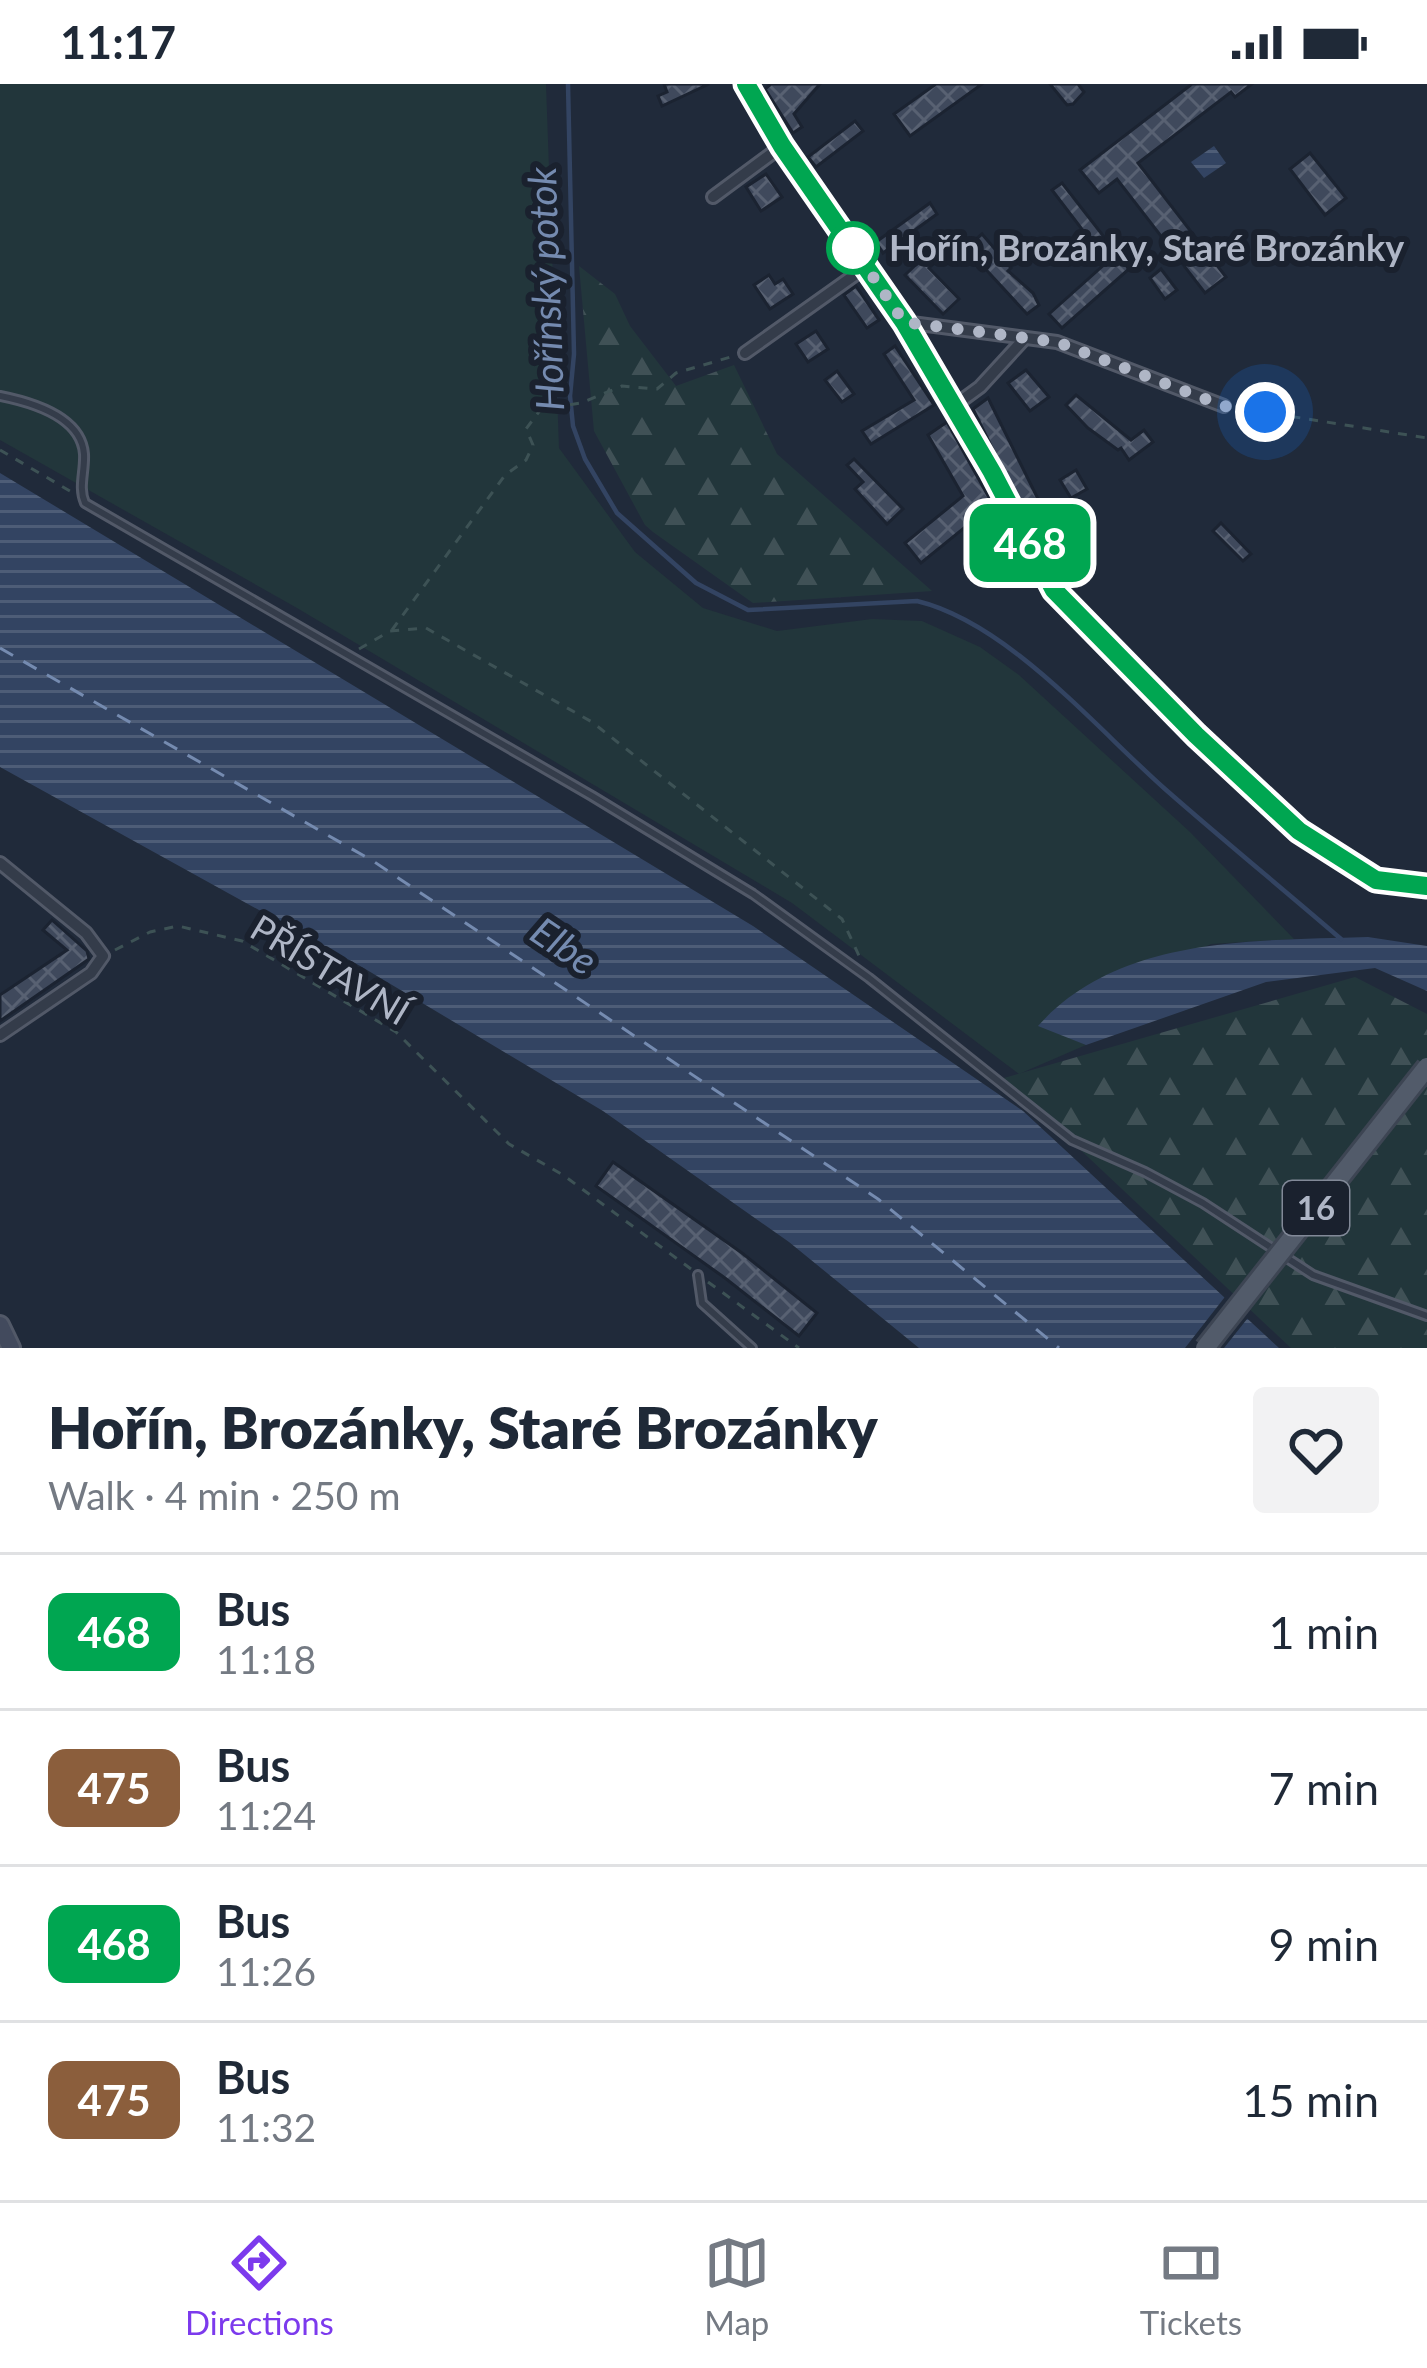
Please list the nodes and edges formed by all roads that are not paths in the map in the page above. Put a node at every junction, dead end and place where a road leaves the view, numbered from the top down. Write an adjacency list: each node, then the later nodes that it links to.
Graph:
1 (746, 84): 2 (street)
2 (782, 146): 3 (street); 4 (street)
3 (713, 197)
4 (866, 267): 5 (street); 7 (street)
5 (904, 322): 6 (street); 9 (street)
6 (1024, 338): 9 (street); 10 (street)
7 (745, 353)
8 (0, 396): 16 (lane)
9 (954, 406): 12 (street)
10 (1224, 406)
11 (0, 863): 13 (street)
12 (1427, 886)
13 (0, 1036)
14 (1427, 1067): 20 (main road, 16, bridge)
15 (698, 1275): 19 (lane)
16 (1427, 1316)
17 (0, 1325): 18 (street)
18 (11, 1348)
19 (752, 1348)
20 (1205, 1348)

